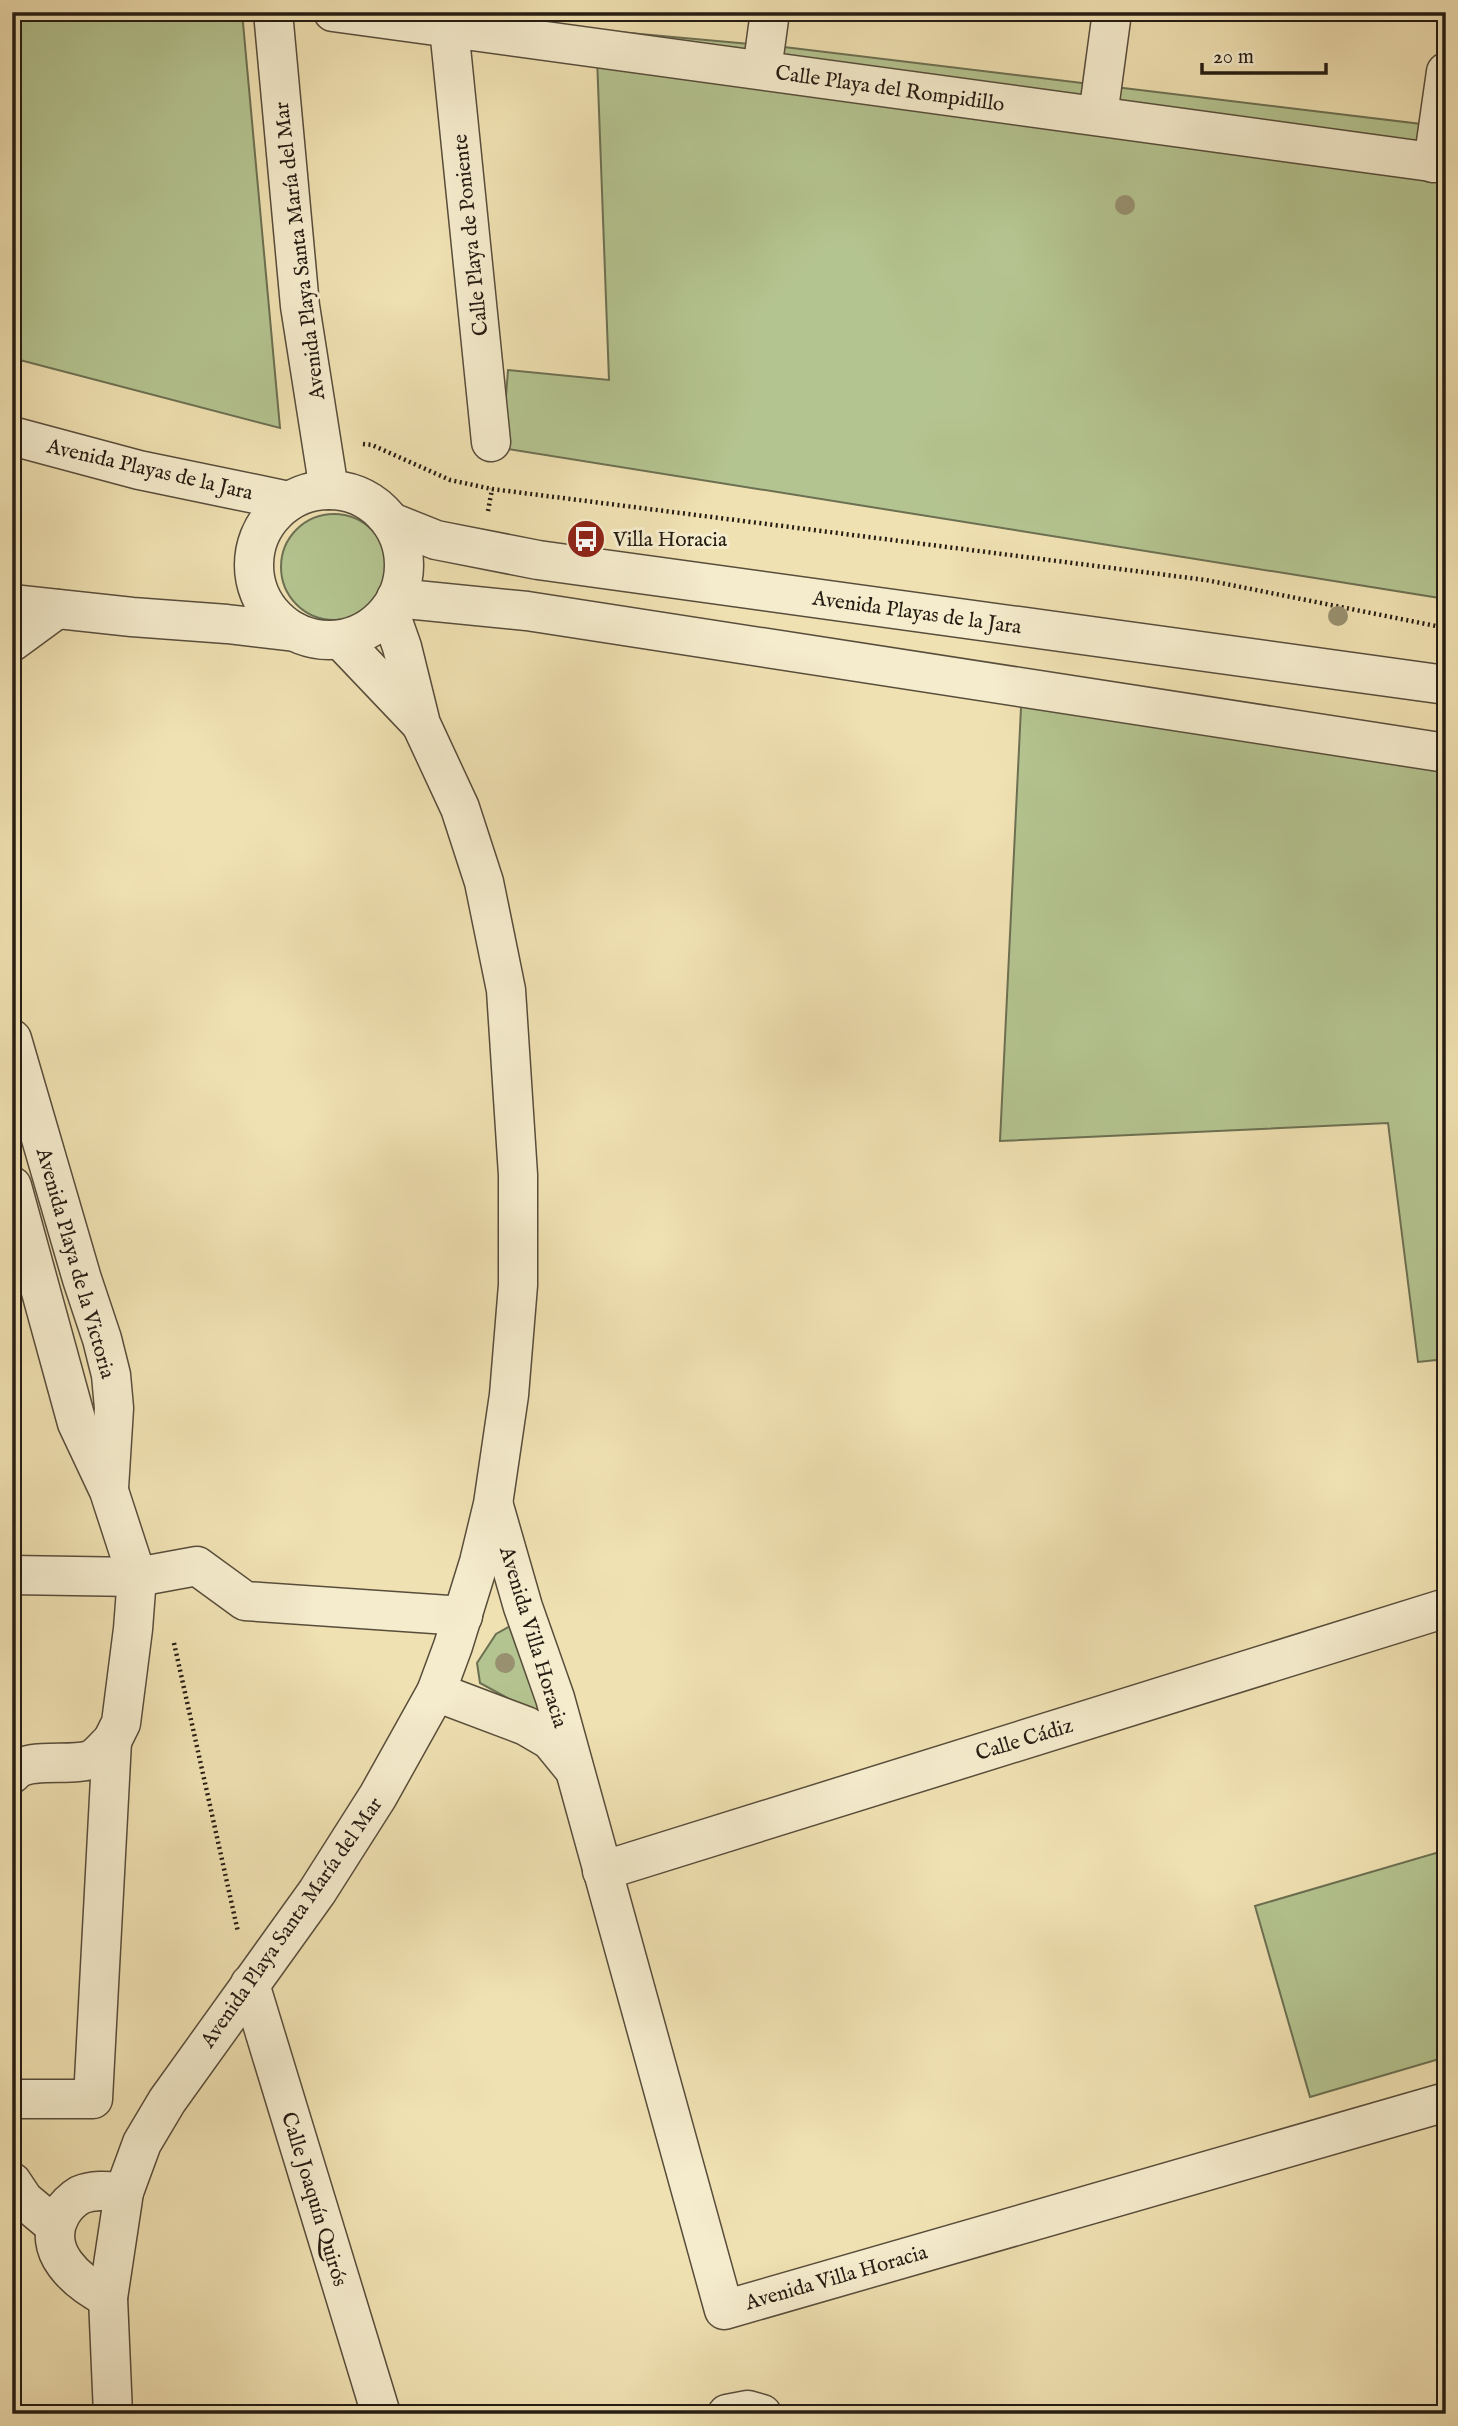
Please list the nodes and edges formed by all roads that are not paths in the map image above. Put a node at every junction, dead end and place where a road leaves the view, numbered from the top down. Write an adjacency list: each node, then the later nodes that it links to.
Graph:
1 (273, 12): 12 (street, Avenida Playa Santa María del Mar)
2 (333, 12): 5 (street, Calle Playa del Rompidillo)
3 (769, 12): 6 (street)
4 (1112, 12): 8 (street)
5 (432, 22): 6 (street, Calle Playa del Rompidillo); 11 (street, Calle Playa de Poniente)
6 (762, 70): 8 (street, Calle Playa del Rompidillo)
7 (1446, 72): 9 (street)
8 (1098, 116): 9 (street, Calle Playa del Rompidillo)
9 (1439, 164)
10 (12, 436): 13 (street, Avenida Playas de la Jara)
11 (491, 442)
12 (329, 490): 13 (street); 14 (street)
13 (289, 501): 18 (street)
14 (391, 522): 16 (street); 21 (street, Avenida Playas de la Jara)
15 (12, 604): 17 (street)
16 (393, 604): 19 (street); 22 (street, Avenida Playa Santa María del Mar); 23 (street)
17 (57, 609): 18 (street); 20 (street)
18 (295, 632): 19 (street)
19 (341, 640): 22 (street, Avenida Playa Santa María del Mar)
20 (12, 642)
21 (1446, 685)
22 (421, 724): 27 (street, Avenida Playa Santa María del Mar)
23 (1446, 753)
24 (12, 1040): 26 (street, Avenida Playa de la Victoria)
25 (12, 1186): 26 (street, Avenida Playa de la Victoria)
26 (109, 1490): 29 (street, Avenida Playa de la Victoria)
27 (493, 1504): 31 (street, Avenida Playa Santa María del Mar); 34 (street, Avenida Villa Horacia)
28 (12, 1575): 29 (street)
29 (137, 1577): 31 (street); 33 (street)
30 (1446, 1608): 36 (street, Calle Cádiz)
31 (463, 1616): 32 (street, Avenida Playa Santa María del Mar)
32 (436, 1692): 34 (street, Avenida Villa Horacia); 37 (street, Avenida Playa Santa María del Mar)
33 (112, 1741): 35 (street); 38 (street)
34 (574, 1769): 36 (street, Avenida Villa Horacia)
35 (12, 1774)
36 (602, 1871): 39 (street, Avenida Villa Horacia)
37 (250, 1984): 41 (street, Avenida Playa Santa María del Mar); 45 (street, Calle Joaquín Quirós)
38 (12, 2099)
39 (1446, 2102)
40 (12, 2182): 42 (street)
41 (124, 2192): 42 (street); 43 (street, Avenida Playa Santa María del Mar)
42 (55, 2226): 43 (street)
43 (108, 2298): 44 (street, Avenida Playa Santa María del Mar)
44 (113, 2414)
45 (381, 2414)
46 (727, 2414): 47 (street)
47 (762, 2414)

